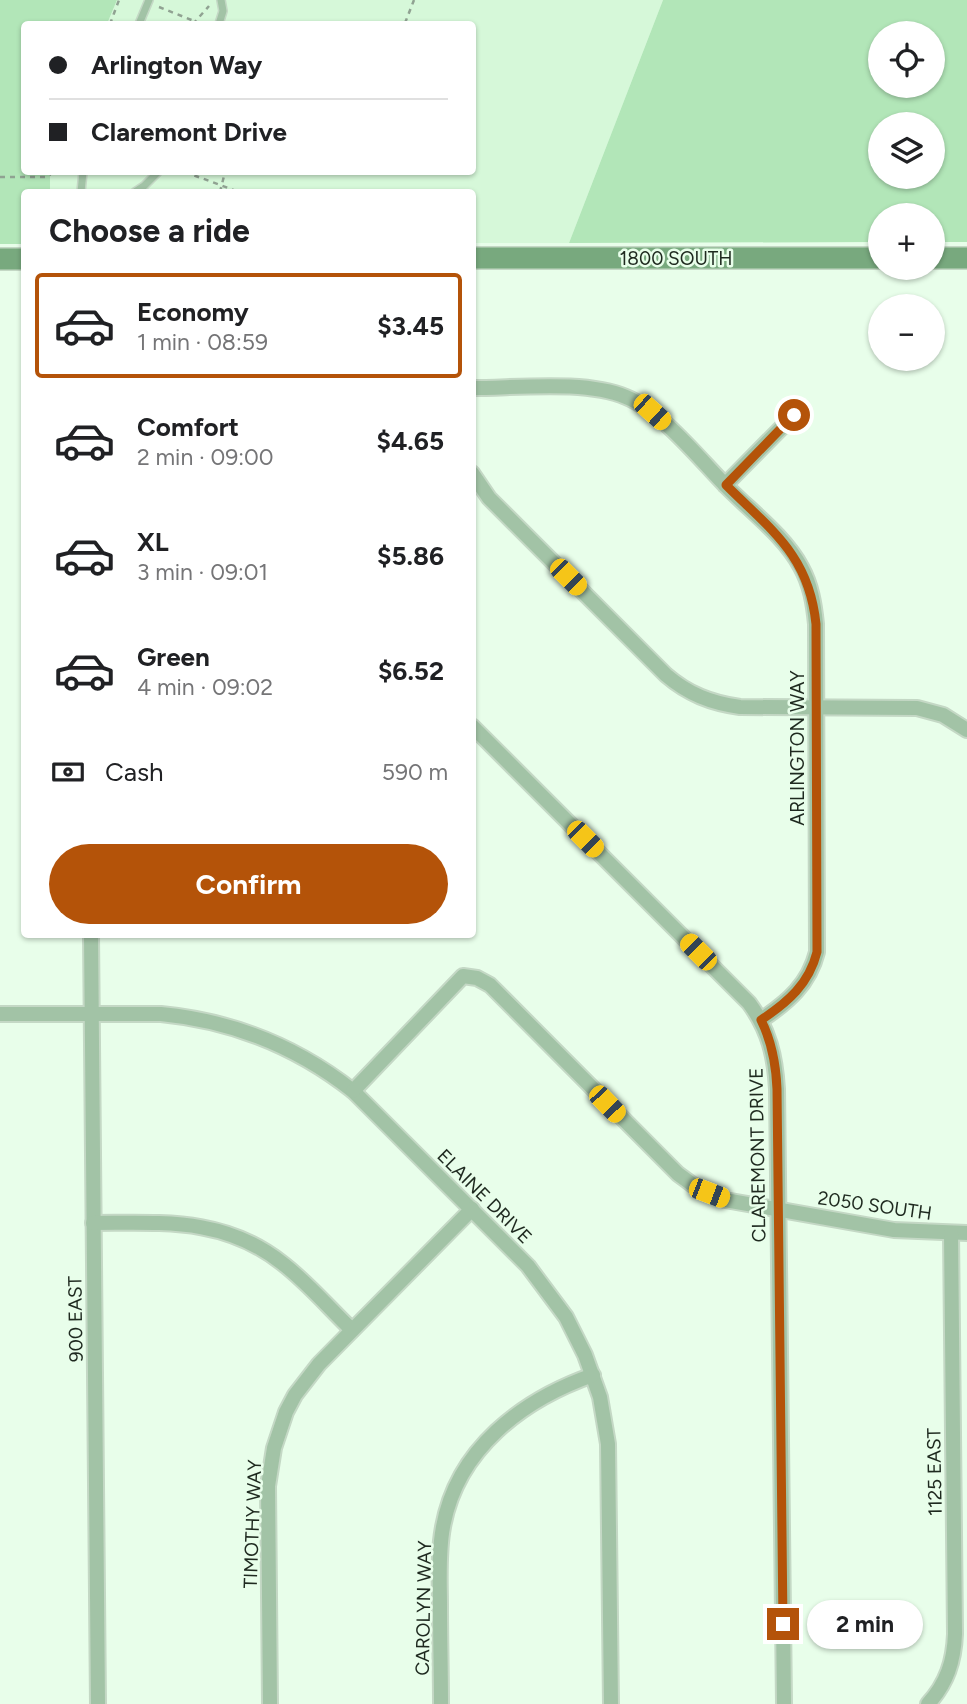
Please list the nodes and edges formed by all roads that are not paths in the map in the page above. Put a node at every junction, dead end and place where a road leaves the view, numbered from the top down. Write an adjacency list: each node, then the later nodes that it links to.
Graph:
1 (149, 0): 3 (lane)
2 (221, 0): 4 (lane)
3 (140, 21)
4 (220, 21)
5 (155, 175): 6 (lane)
6 (140, 189)
7 (476, 258): 8 (main road, 1800 SOUTH)
8 (868, 258)
9 (945, 258): 10 (main road)
10 (967, 258)
11 (0, 259): 12 (main road)
12 (21, 259)
13 (476, 387): 16 (street, ARLINGTON WAY)
14 (794, 415): 16 (street)
15 (476, 479): 17 (street)
16 (726, 485): 17 (street, ARLINGTON WAY)
17 (816, 708): 19 (street); 23 (street, ARLINGTON WAY)
18 (476, 730): 23 (street, CLAREMONT DRIVE)
19 (967, 730)
20 (90, 938): 21 (street, 900 EAST)
21 (91, 1013): 22 (street, ELAINE DRIVE); 24 (street, ELAINE DRIVE); 27 (street, 900 EAST)
22 (0, 1014)
23 (761, 1020): 26 (street, CLAREMONT DRIVE)
24 (353, 1091): 25 (street, ELAINE DRIVE); 26 (street, 2050 SOUTH)
25 (472, 1209): 30 (street, TIMOTHY WAY); 31 (street, ELAINE DRIVE)
26 (778, 1210): 28 (street, 2050 SOUTH); 36 (street, CLAREMONT DRIVE)
27 (93, 1223): 30 (street); 32 (street, 900 EAST)
28 (951, 1233): 29 (street, 2050 SOUTH); 37 (street, 1125 EAST)
29 (967, 1233)
30 (352, 1330): 33 (street, TIMOTHY WAY)
31 (593, 1375): 34 (street, CAROLYN WAY); 35 (street, ELAINE DRIVE)
32 (98, 1704)
33 (270, 1704)
34 (441, 1704)
35 (611, 1704)
36 (784, 1704)
37 (928, 1704)

